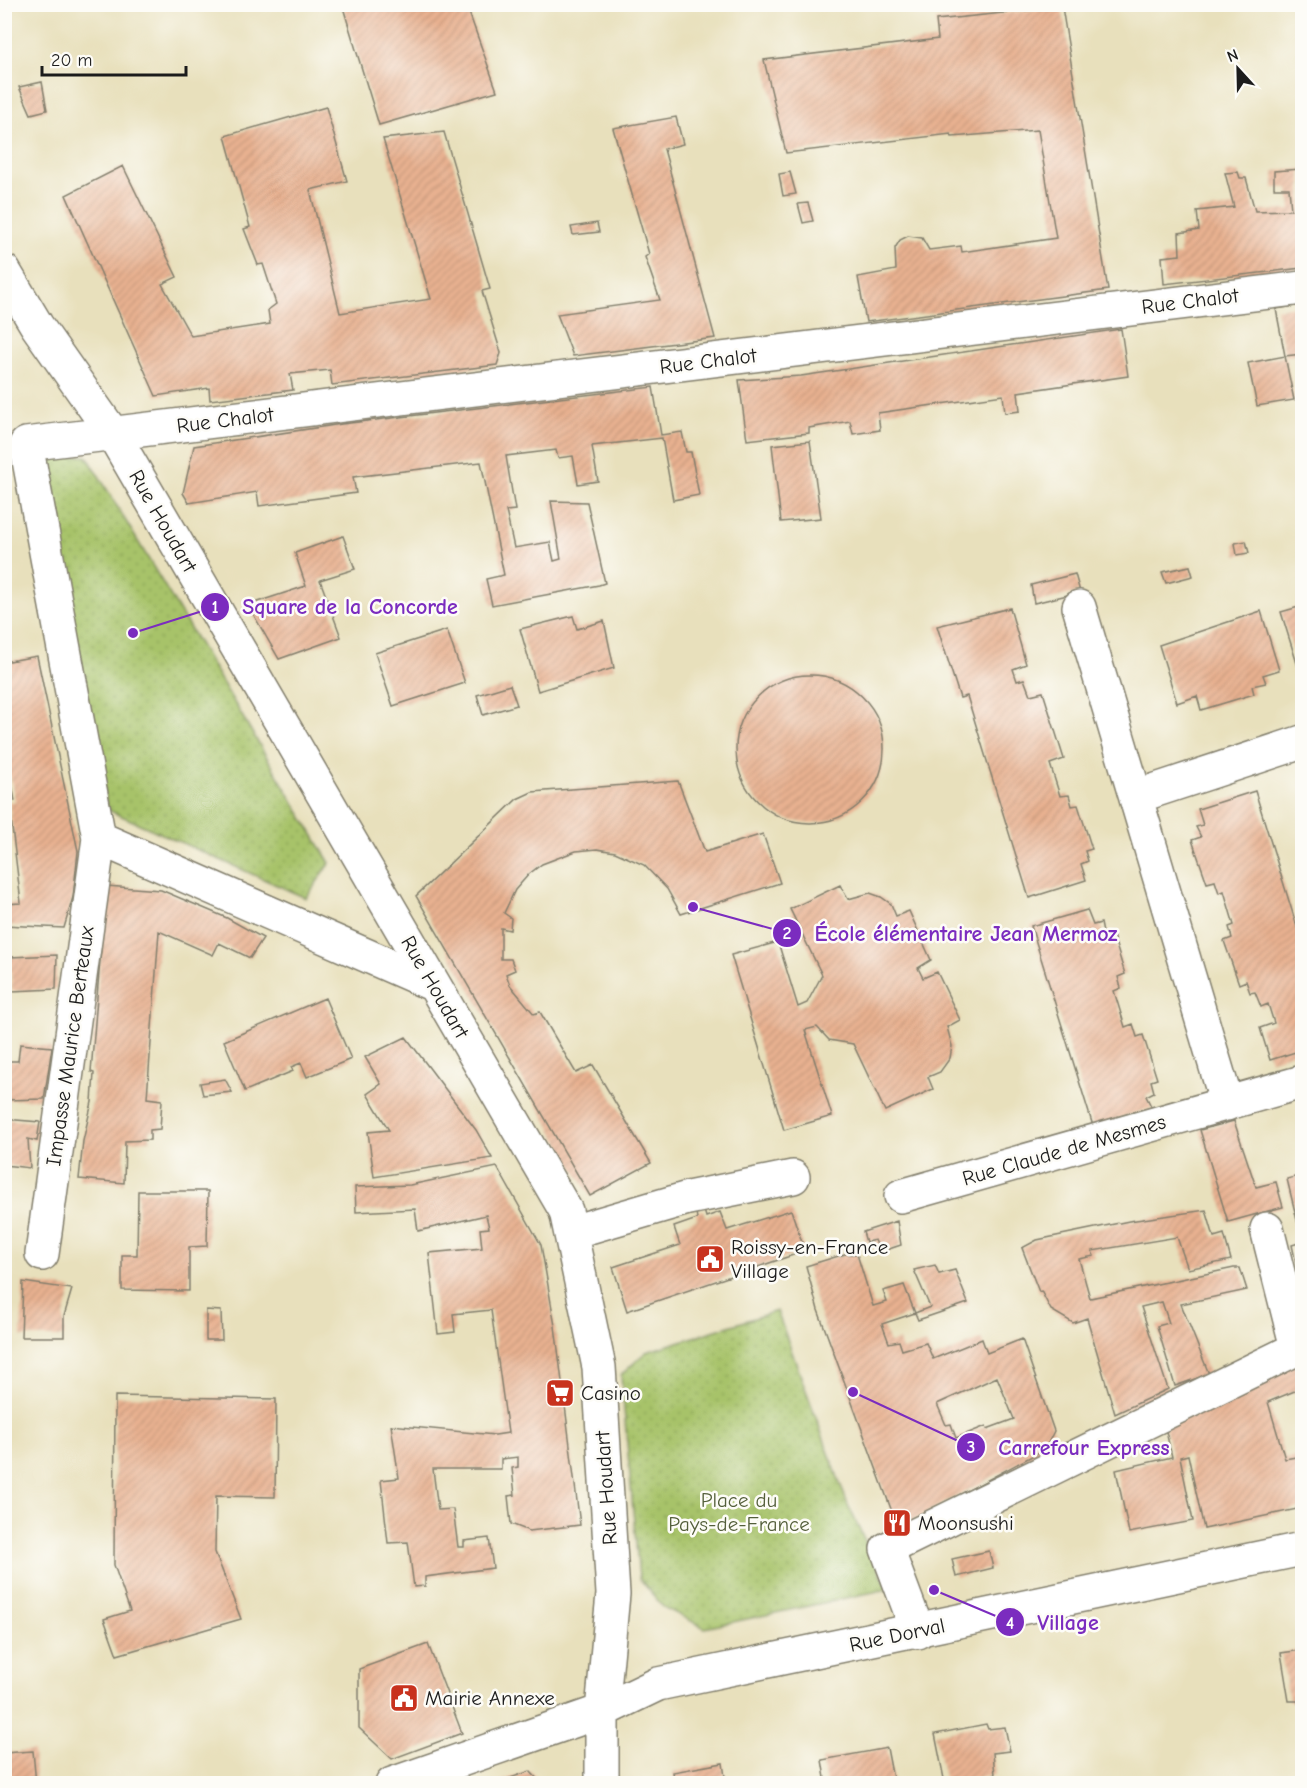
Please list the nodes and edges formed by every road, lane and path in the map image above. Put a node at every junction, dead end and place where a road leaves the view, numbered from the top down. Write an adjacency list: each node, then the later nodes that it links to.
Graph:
1 (4, 271): 3 (street, Rue Houdart)
2 (1302, 288): 3 (street, Rue Chalot)
3 (113, 434): 7 (street, Rue Chalot); 8 (street, Rue Houdart)
4 (1079, 607): 6 (street)
5 (1302, 742): 6 (street)
6 (1138, 796): 10 (street)
7 (99, 838): 8 (street); 15 (street, Impasse Maurice Berteaux)
8 (434, 986): 14 (street, Rue Houdart)
9 (1302, 1082): 10 (street, Rue Claude de Mesmes)
10 (1227, 1104): 12 (street, Rue Claude de Mesmes)
11 (793, 1177): 14 (street)
12 (901, 1196)
13 (1267, 1229): 16 (street)
14 (572, 1232): 19 (street, Rue Houdart)
15 (42, 1254)
16 (1300, 1347): 18 (street)
17 (1302, 1549): 18 (street, Rue Dorval)
18 (918, 1632): 19 (street, Rue Dorval)
19 (602, 1711): 20 (street, Rue Dorval); 21 (street, Rue Houdart)
20 (392, 1784)
21 (602, 1784)

